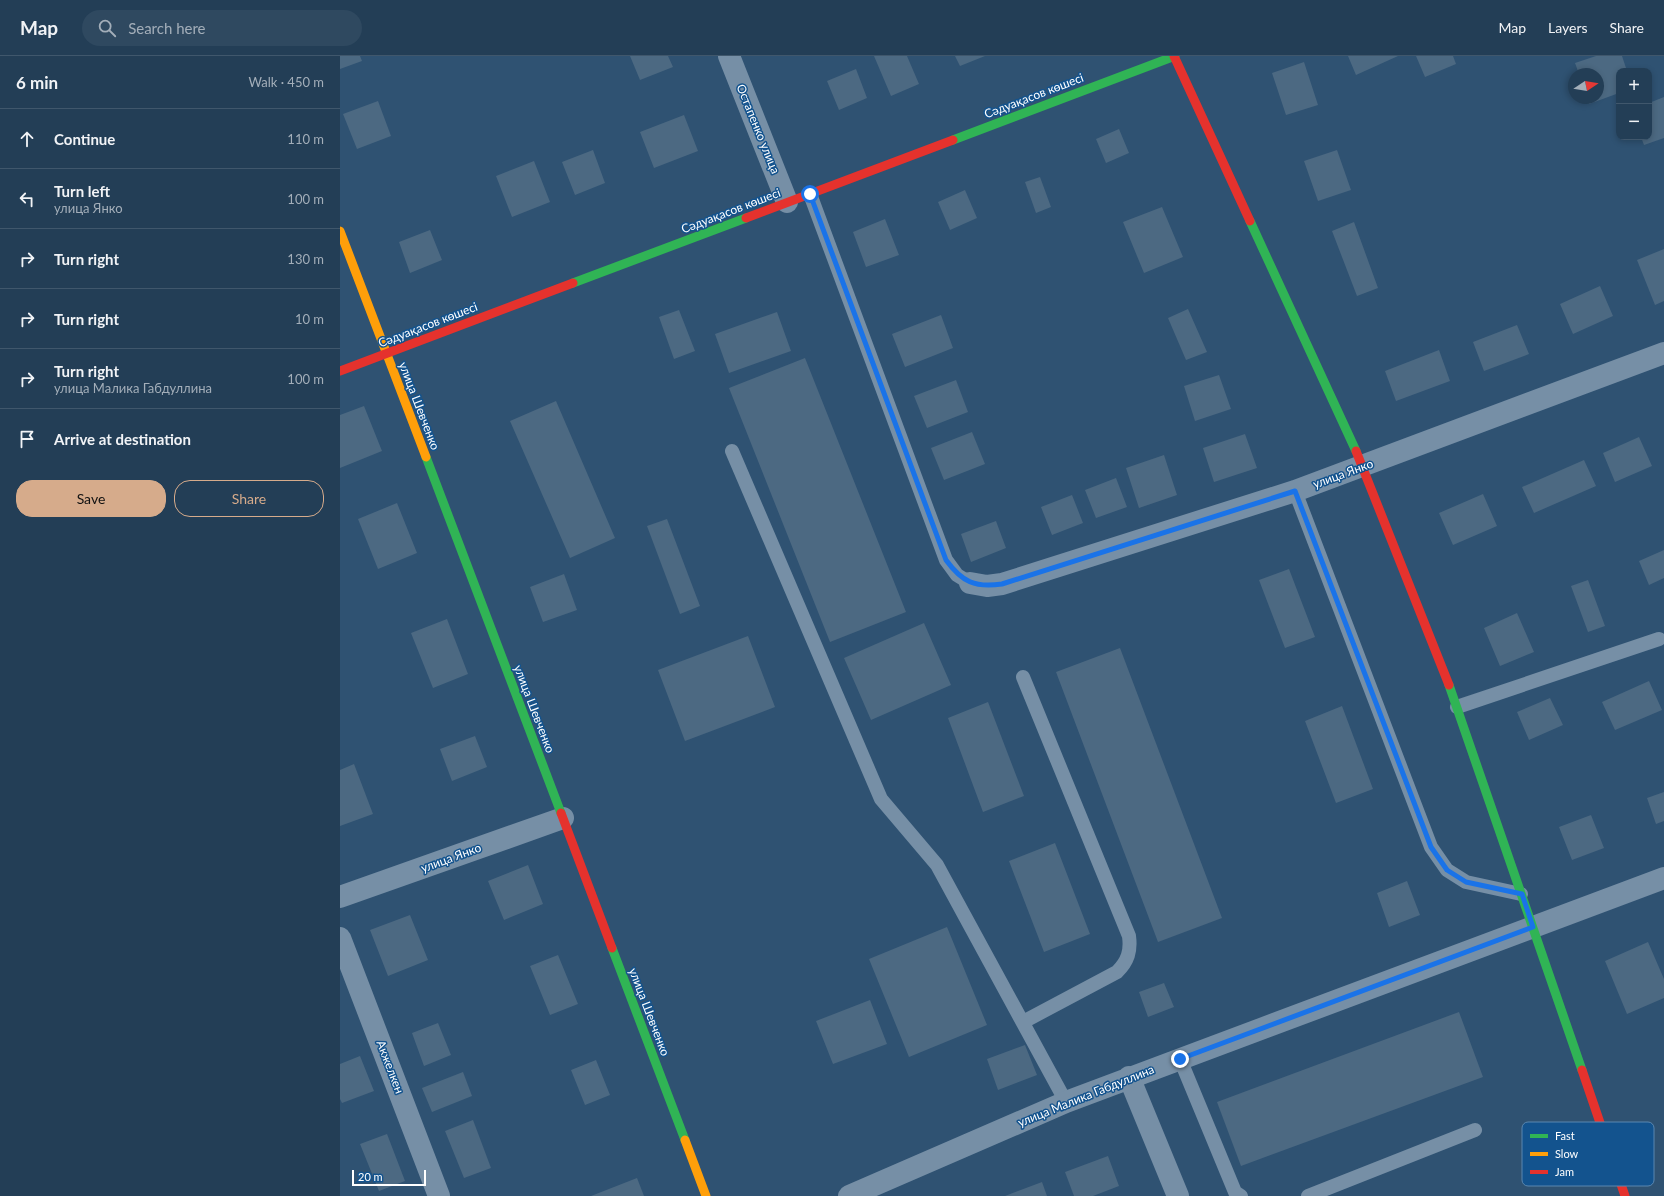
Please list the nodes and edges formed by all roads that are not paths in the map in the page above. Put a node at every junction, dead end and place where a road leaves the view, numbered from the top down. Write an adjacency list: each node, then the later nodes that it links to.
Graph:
1 (729, 56): 4 (street, Остапенко улица)
2 (1174, 56): 3 (street, Сәдуақасов көшесі); 10 (street)
3 (810, 194): 4 (street, Сәдуақасов көшесі); 12 (lane)
4 (787, 202): 7 (street, Сәдуақасов көшесі)
5 (340, 231): 7 (street, улица Шевченко)
6 (1664, 353): 10 (street, улица Янко)
7 (386, 354): 8 (street, Сәдуақасов көшесі); 16 (street, улица Шевченко)
8 (340, 371)
9 (732, 451): 22 (lane)
10 (1363, 466): 11 (street, улица Янко); 15 (street)
11 (1295, 491): 12 (street, улица Янко); 18 (lane)
12 (970, 583)
13 (1659, 639): 15 (lane)
14 (1023, 677): 22 (lane)
15 (1457, 707): 18 (street)
16 (563, 818): 19 (street, улица Янко); 30 (street, улица Шевченко)
17 (1664, 878): 20 (street, улица Малика Габдуллина)
18 (1522, 894): 20 (street)
19 (340, 897)
20 (1533, 927): 23 (street, улица Малика Габдуллина); 26 (street)
21 (340, 938): 29 (street, Акжелкен)
22 (1023, 1022): 25 (lane)
23 (1180, 1059): 24 (street, улица Малика Габдуллина); 33 (lane)
24 (1129, 1077): 25 (street, улица Малика Габдуллина); 32 (street)
25 (1066, 1102): 31 (street, улица Малика Габдуллина)
26 (1600, 1122)
27 (1475, 1130): 34 (lane)
28 (1622, 1186): 35 (street)
29 (439, 1196)
30 (706, 1196)
31 (848, 1196)
32 (1178, 1196)
33 (1241, 1196)
34 (1308, 1196)
35 (1625, 1196)

